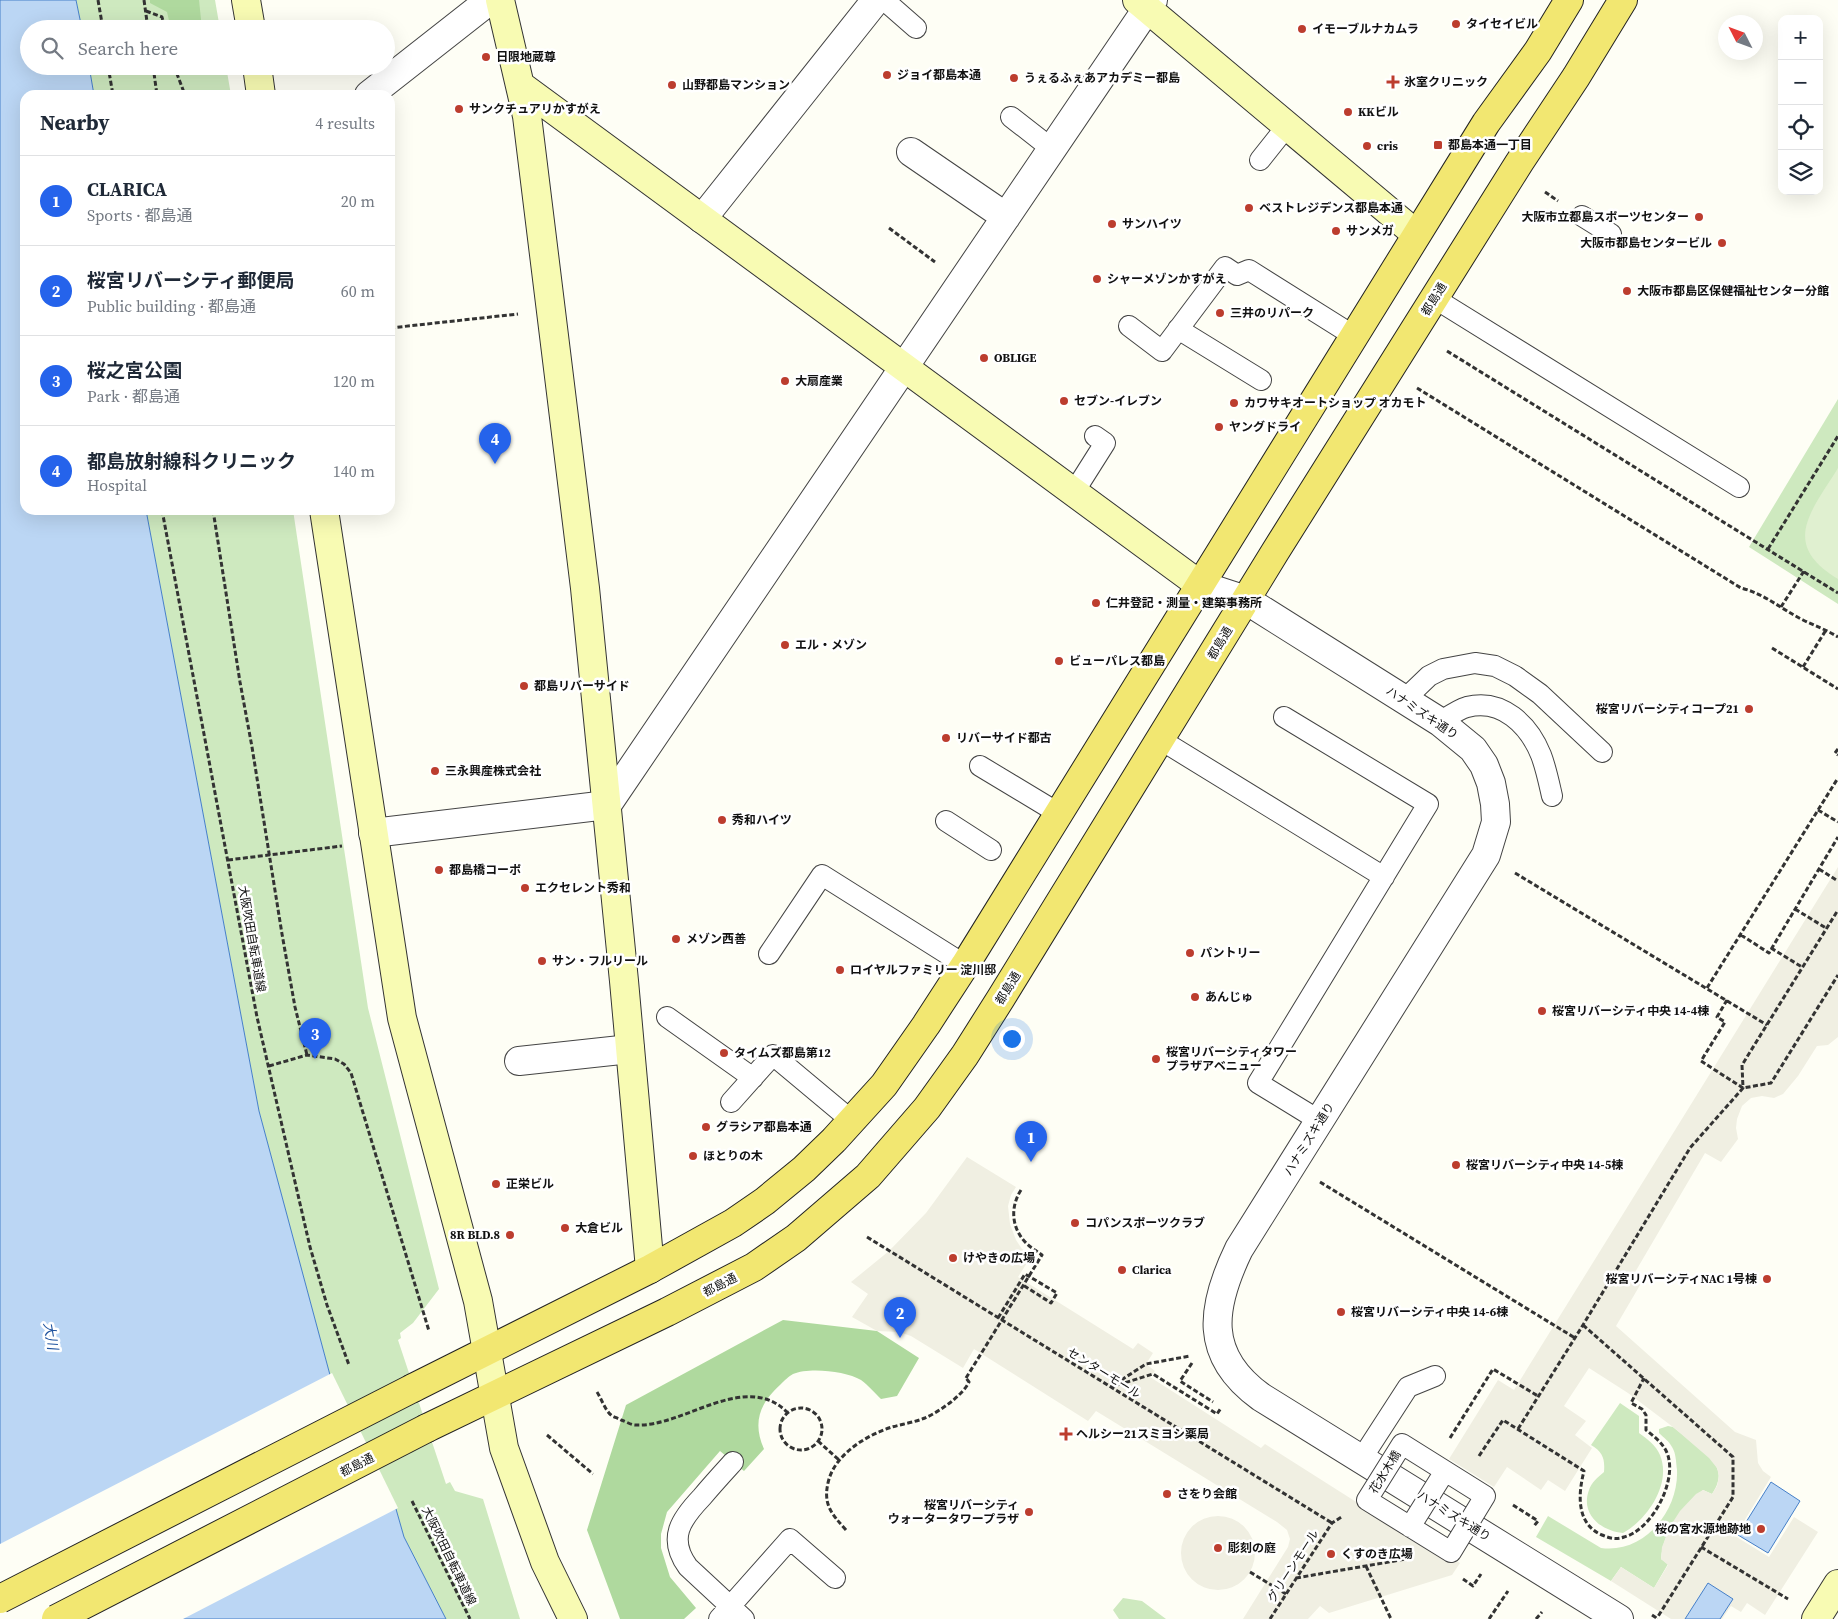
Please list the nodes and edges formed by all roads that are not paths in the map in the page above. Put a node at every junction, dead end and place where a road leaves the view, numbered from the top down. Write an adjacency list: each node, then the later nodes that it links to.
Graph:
1 (246, 0): 9 (street)
2 (490, 0): 13 (street)
3 (500, 0): 14 (street)
4 (876, 0): 24 (street)
5 (884, 0): 10 (lane)
6 (1569, 0): 25 (main road)
7 (1623, 0): 27 (main road, 都島通)
8 (1146, 3): 18 (street); 19 (street)
9 (249, 20)
10 (916, 28)
11 (258, 75): 15 (street)
12 (394, 75): 16 (street)
13 (395, 75)
14 (520, 85): 24 (street); 46 (street)
15 (260, 90)
16 (375, 90)
17 (1011, 117): 19 (lane)
18 (1287, 126): 21 (lane); 25 (street)
19 (1052, 149): 23 (street)
20 (912, 152): 23 (street)
21 (1260, 160)
22 (1582, 216): 26 (lane)
23 (1006, 217): 31 (street)
24 (702, 219): 31 (street)
25 (1416, 234): 30 (main road)
26 (1611, 234)
27 (1434, 298): 34 (lane); 38 (main road, 都島通)
28 (1129, 326): 29 (lane)
29 (1178, 329): 30 (lane); 32 (lane)
30 (1354, 336): 37 (main road)
31 (904, 367): 35 (street); 46 (street)
32 (1261, 380)
33 (1095, 436): 35 (lane)
34 (1739, 487)
35 (1074, 492): 37 (street)
36 (325, 515): 49 (street)
37 (1200, 585): 38 (street, ハナミズキ通り); 47 (main road)
38 (1246, 600): 39 (street, ハナミズキ通り); 42 (main road, 都島通)
39 (1404, 700): 41 (street, ハナミズキ通り); 43 (lane)
40 (1284, 716): 51 (lane)
41 (1440, 722): 45 (lane); 60 (street, ハナミズキ通り)
42 (1161, 740): 51 (lane); 64 (main road, 都島通)
43 (1602, 752)
44 (980, 766): 47 (lane)
45 (1552, 796)
46 (607, 805): 49 (street); 55 (street)
47 (1058, 813): 53 (main road)
48 (946, 821): 50 (lane)
49 (373, 833): 62 (street)
50 (991, 850)
51 (1384, 877): 60 (lane)
52 (769, 954): 53 (lane)
53 (965, 965): 59 (main road)
54 (667, 1017): 57 (lane)
55 (630, 1049): 56 (street); 61 (street)
56 (519, 1061)
57 (753, 1078): 58 (lane); 59 (lane)
58 (731, 1102)
59 (852, 1121): 61 (main road)
60 (1320, 1121): 65 (street, ハナミズキ通り)
61 (650, 1269): 62 (main road)
62 (487, 1351): 64 (street); 71 (main road, bridge)
63 (1436, 1376): 65 (lane)
64 (494, 1396): 73 (main road, 都島通, bridge); 74 (street)
65 (1362, 1458): 75 (street, ハナミズキ通り)
66 (733, 1462): 72 (lane)
67 (1439, 1468): 68 (lane, bridge); 68 (lane, 花水木橋, bridge); 68 (lane, 花水木橋, bridge)
68 (1410, 1527)
69 (834, 1578): 72 (lane)
70 (1838, 1584): 76 (street)
71 (0, 1599)
72 (731, 1615)
73 (56, 1619)
74 (574, 1619)
75 (1620, 1619)
76 (1816, 1619)

